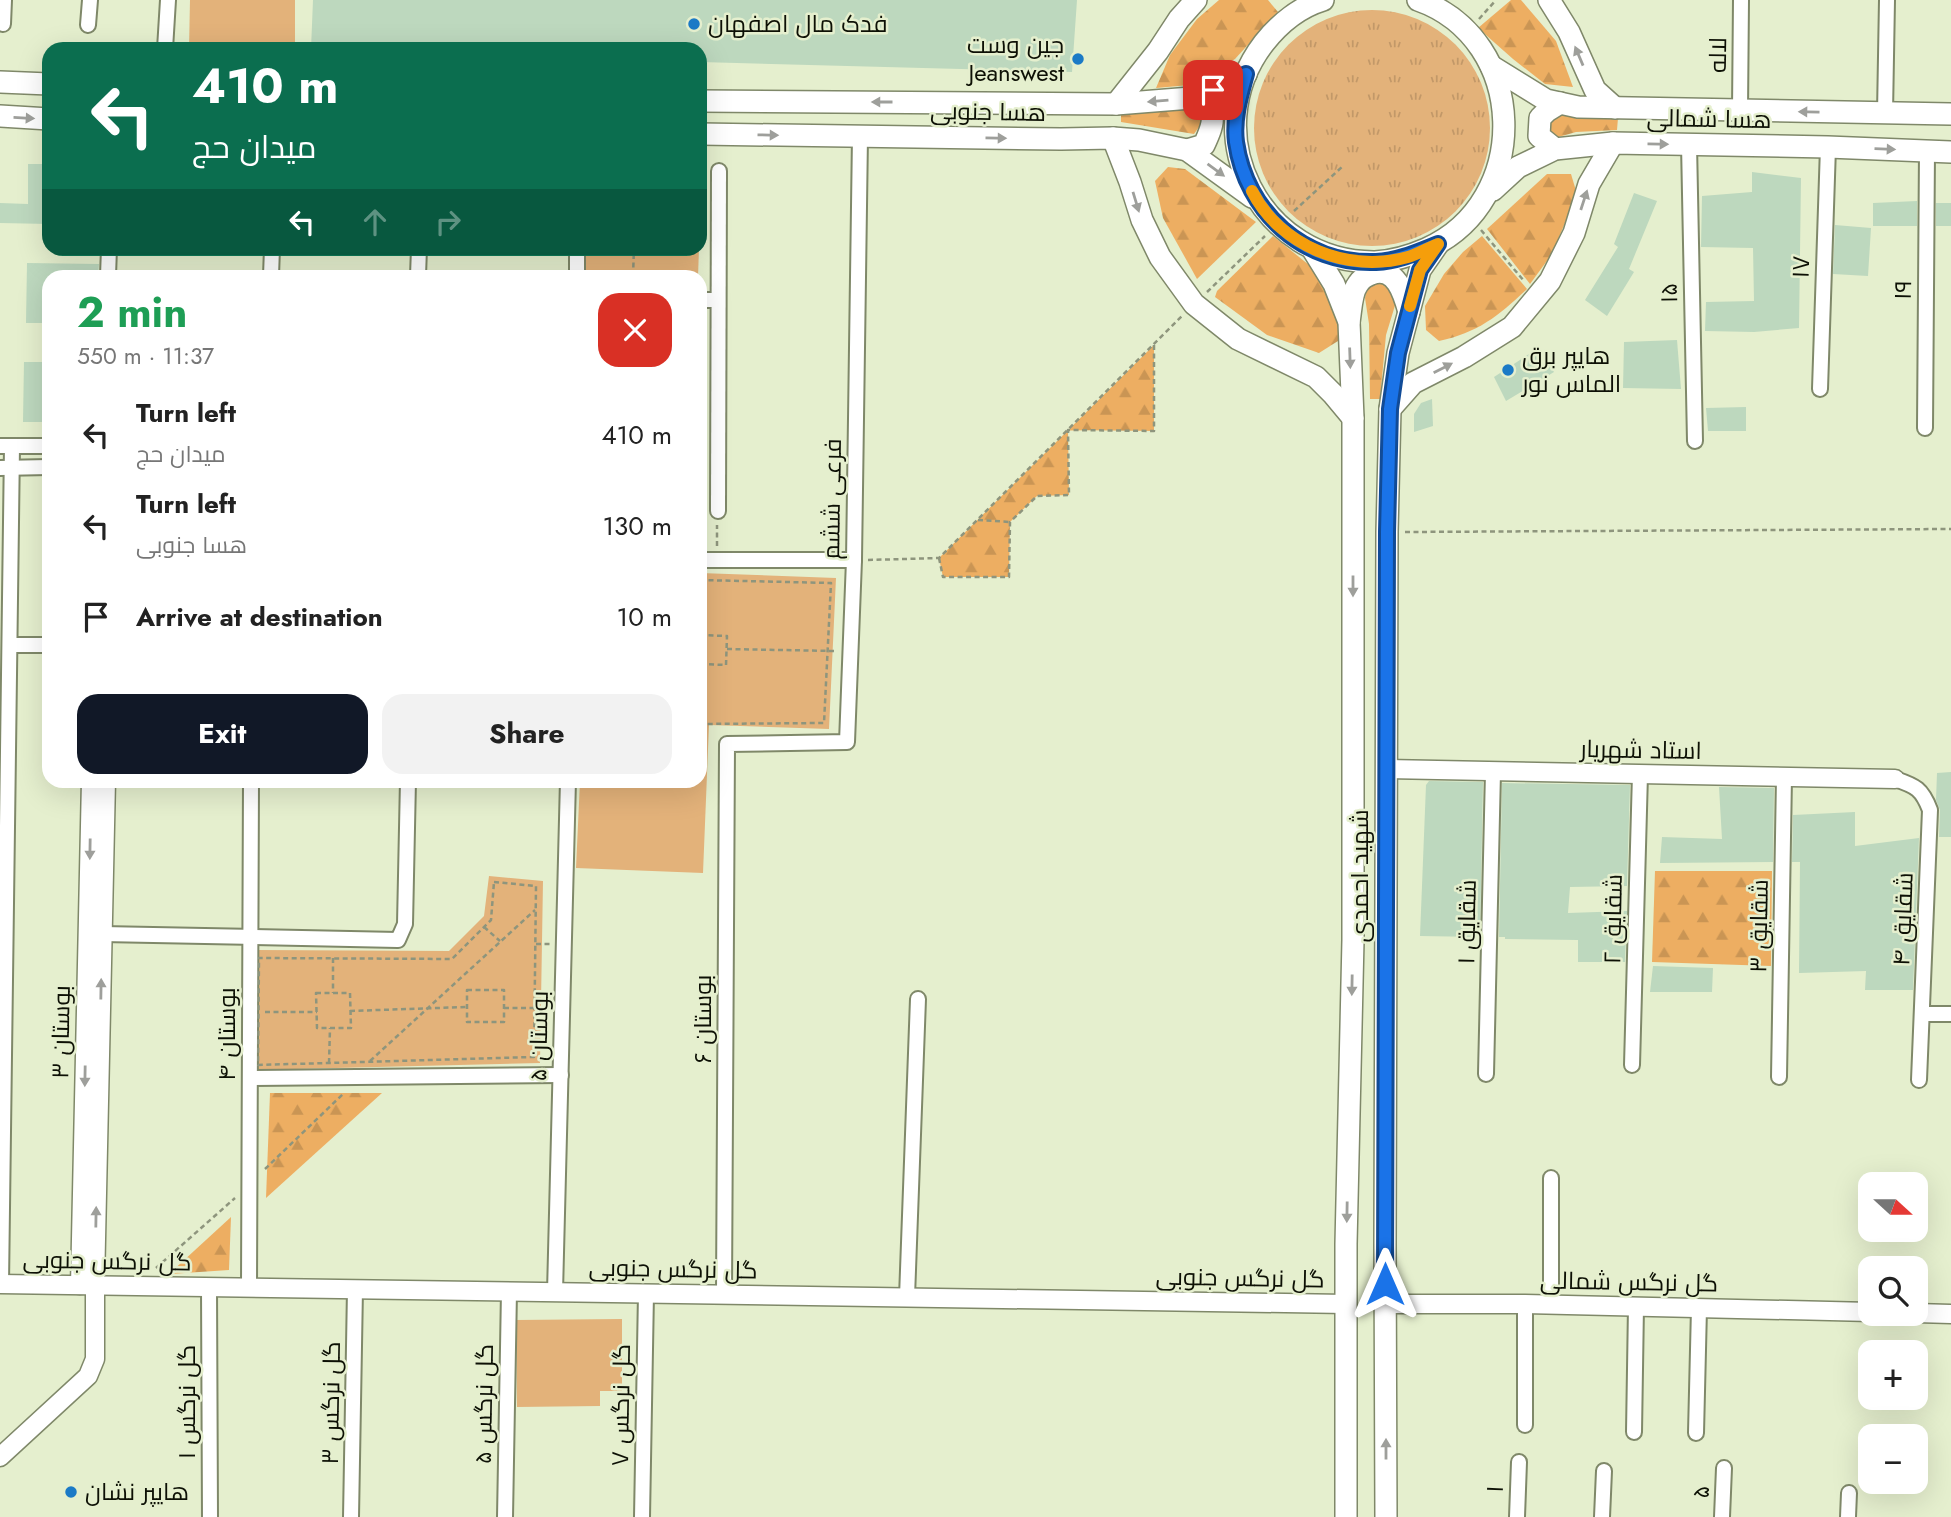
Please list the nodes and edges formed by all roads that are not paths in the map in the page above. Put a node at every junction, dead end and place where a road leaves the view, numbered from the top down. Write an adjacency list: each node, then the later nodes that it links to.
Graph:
1 (4, 0): 11 (street)
2 (90, 0): 12 (street)
3 (168, 0): 13 (street)
4 (1196, 0): 21 (main road)
5 (1323, 0): 15 (main road)
6 (1418, 0): 10 (main road)
7 (1549, 0): 22 (main road, one-way to 7)
8 (1741, 0): 23 (street, لاله)
9 (1887, 0): 24 (street)
10 (1440, 7): 14 (main road)
11 (3, 24)
12 (88, 25)
13 (165, 42)
14 (1486, 57): 20 (main road, هسا شمالی); 39 (main road)
15 (1246, 74): 18 (main road, هسا جنوبی); 40 (main road)
16 (0, 82): 17 (main road)
17 (42, 84)
18 (1191, 98): 21 (main road, هسا جنوبی, one-way to 21); 35 (main road)
19 (707, 101): 21 (main road, هسا جنوبی, one-way to 19)
20 (1560, 103): 22 (main road, هسا شمالی); 34 (main road)
21 (1116, 104)
22 (1615, 108): 23 (main road, هسا شمالی)
23 (1740, 110): 24 (main road, هسا شمالی, one-way to 23)
24 (1885, 113): 25 (main road, هسا شمالی)
25 (1951, 114)
26 (0, 117): 27 (main road, one-way to 27)
27 (42, 119)
28 (707, 134): 29 (main road, هسا جنوبی, one-way to 29)
29 (860, 136): 30 (main road, هسا جنوبی, one-way to 30); 57 (street, فرعی ششم)
30 (1112, 138): 35 (main road, هسا جنوبی); 49 (main road, one-way to 49)
31 (1613, 143): 32 (main road, هسا شمالی, one-way to 32); 34 (main road, هسا شمالی); 48 (main road, one-way to 31)
32 (1689, 144): 33 (main road, هسا شمالی); 51 (street, ۱۵)
33 (1828, 147): 36 (main road, هسا شمالی, one-way to 36); 47 (street, ۱۷)
34 (1555, 149): 39 (main road, هسا شمالی)
35 (1187, 150): 40 (main road, هسا جنوبی, one-way to 40)
36 (1927, 151): 37 (main road, هسا شمالی); 50 (street, ۱۹)
37 (1951, 152)
38 (719, 171): 44 (street)
39 (1484, 199): 41 (main road)
40 (1258, 202): 42 (main road)
41 (1438, 244): 42 (main road); 45 (main road, شهید احمدی)
42 (1313, 250): 46 (main road, شهید احمدی)
43 (707, 300): 44 (street)
44 (719, 300): 56 (street)
45 (1409, 312): 46 (main road); 48 (main road, شهید احمدی)
46 (1349, 322): 49 (main road, شهید احمدی, one-way to 49)
47 (1820, 389)
48 (1390, 409): 62 (main road, شهید احمدی)
49 (1353, 418): 94 (main road, شهید احمدی, one-way to 94)
50 (1925, 428)
51 (1695, 441)
52 (6, 446): 53 (street); 55 (street)
53 (42, 446)
54 (42, 467): 55 (street)
55 (6, 468): 59 (street)
56 (718, 511)
57 (854, 560): 58 (street); 61 (street, فرعی ششم)
58 (707, 564)
59 (10, 645): 60 (street); 84 (street)
60 (42, 645)
61 (727, 744): 92 (street, بوستان ۶)
62 (1387, 769): 63 (street, استاد شهریار); 95 (main road, شهید احمدی)
63 (1493, 772): 64 (street, استاد شهریار); 78 (street, شقایق ۱)
64 (1640, 774): 65 (street, استاد شهریار); 77 (street, شقایق ۲)
65 (1784, 777): 66 (street, استاد شهریار); 80 (street, شقایق ۳)
66 (1895, 779): 75 (street, شقایق ۴)
67 (91, 788): 85 (street, بوستان ۳, one-way to 85)
68 (106, 788): 72 (street, بوستان ۳)
69 (251, 788): 73 (street, بوستان ۴)
70 (408, 788): 73 (street)
71 (568, 788): 79 (street, بوستان ۵)
72 (102, 934): 73 (street); 85 (street, بوستان ۳, one-way to 72)
73 (249, 936): 81 (street, بوستان ۴)
74 (918, 999): 93 (street)
75 (1922, 1014): 76 (street); 82 (street, شقایق ۴)
76 (1951, 1014)
77 (1632, 1065)
78 (1486, 1074)
79 (561, 1075): 81 (street); 90 (street, بوستان ۵)
80 (1779, 1077)
81 (250, 1078): 87 (street, بوستان ۴)
82 (1919, 1080)
83 (1551, 1178): 97 (street)
84 (0, 1284): 85 (street, گل نرگس جنوبی)
85 (88, 1285): 86 (street, گل نرگس جنوبی); 106 (street)
86 (209, 1287): 87 (street, گل نرگس جنوبی); 111 (street, گل نرگس ۱)
87 (249, 1287): 88 (street, گل نرگس جنوبی)
88 (355, 1289): 89 (street, گل نرگس جنوبی); 112 (street, گل نرگس ۳)
89 (509, 1291): 90 (street, گل نرگس جنوبی); 113 (street, گل نرگس ۵)
90 (555, 1292): 91 (street, گل نرگس جنوبی)
91 (646, 1293): 92 (street, گل نرگس جنوبی); 114 (street, گل نرگس ۷)
92 (724, 1294): 93 (street, گل نرگس جنوبی)
93 (907, 1297): 94 (street, گل نرگس جنوبی)
94 (1346, 1304): 115 (main road, شهید احمدی)
95 (1385, 1304): 96 (street, گل نرگس شمالی); 116 (main road, شهید احمدی, one-way to 95)
96 (1525, 1304): 97 (street, گل نرگس شمالی); 103 (street)
97 (1551, 1304): 98 (street, گل نرگس شمالی)
98 (1636, 1306): 99 (street, گل نرگس شمالی); 104 (street)
99 (1699, 1308): 100 (street, گل نرگس شمالی); 105 (street)
100 (1858, 1312)
101 (1928, 1313): 102 (street)
102 (1951, 1314)
103 (1525, 1425)
104 (1634, 1432)
105 (1696, 1433)
106 (0, 1457)
107 (1519, 1462): 117 (street, ۱)
108 (1724, 1468): 119 (street, ۵)
109 (1604, 1471): 118 (street)
110 (1849, 1493): 120 (street)
111 (210, 1517)
112 (351, 1517)
113 (505, 1517)
114 (642, 1517)
115 (1346, 1517)
116 (1386, 1517)
117 (1517, 1517)
118 (1602, 1517)
119 (1722, 1517)
120 (1848, 1517)

